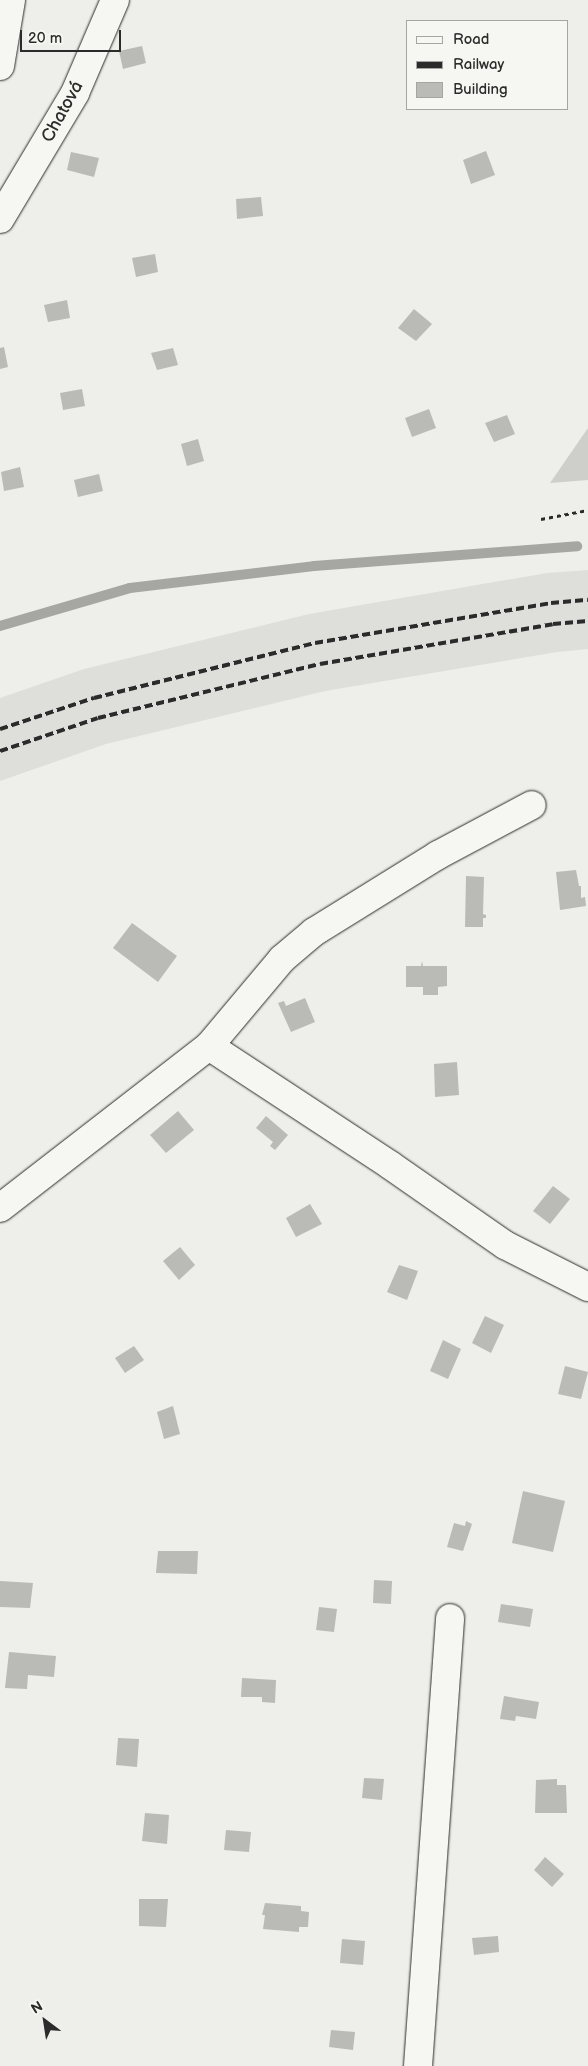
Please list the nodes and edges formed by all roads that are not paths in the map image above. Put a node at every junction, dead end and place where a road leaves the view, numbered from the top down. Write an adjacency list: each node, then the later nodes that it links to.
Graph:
1 (11, 0): 3 (street)
2 (115, 0): 4 (street, Chatová)
3 (0, 66)
4 (0, 219)
5 (532, 805): 6 (street)
6 (209, 1046): 7 (street); 8 (street)
7 (0, 1208)
8 (588, 1287)
9 (450, 1618): 10 (street)
10 (418, 2066)

